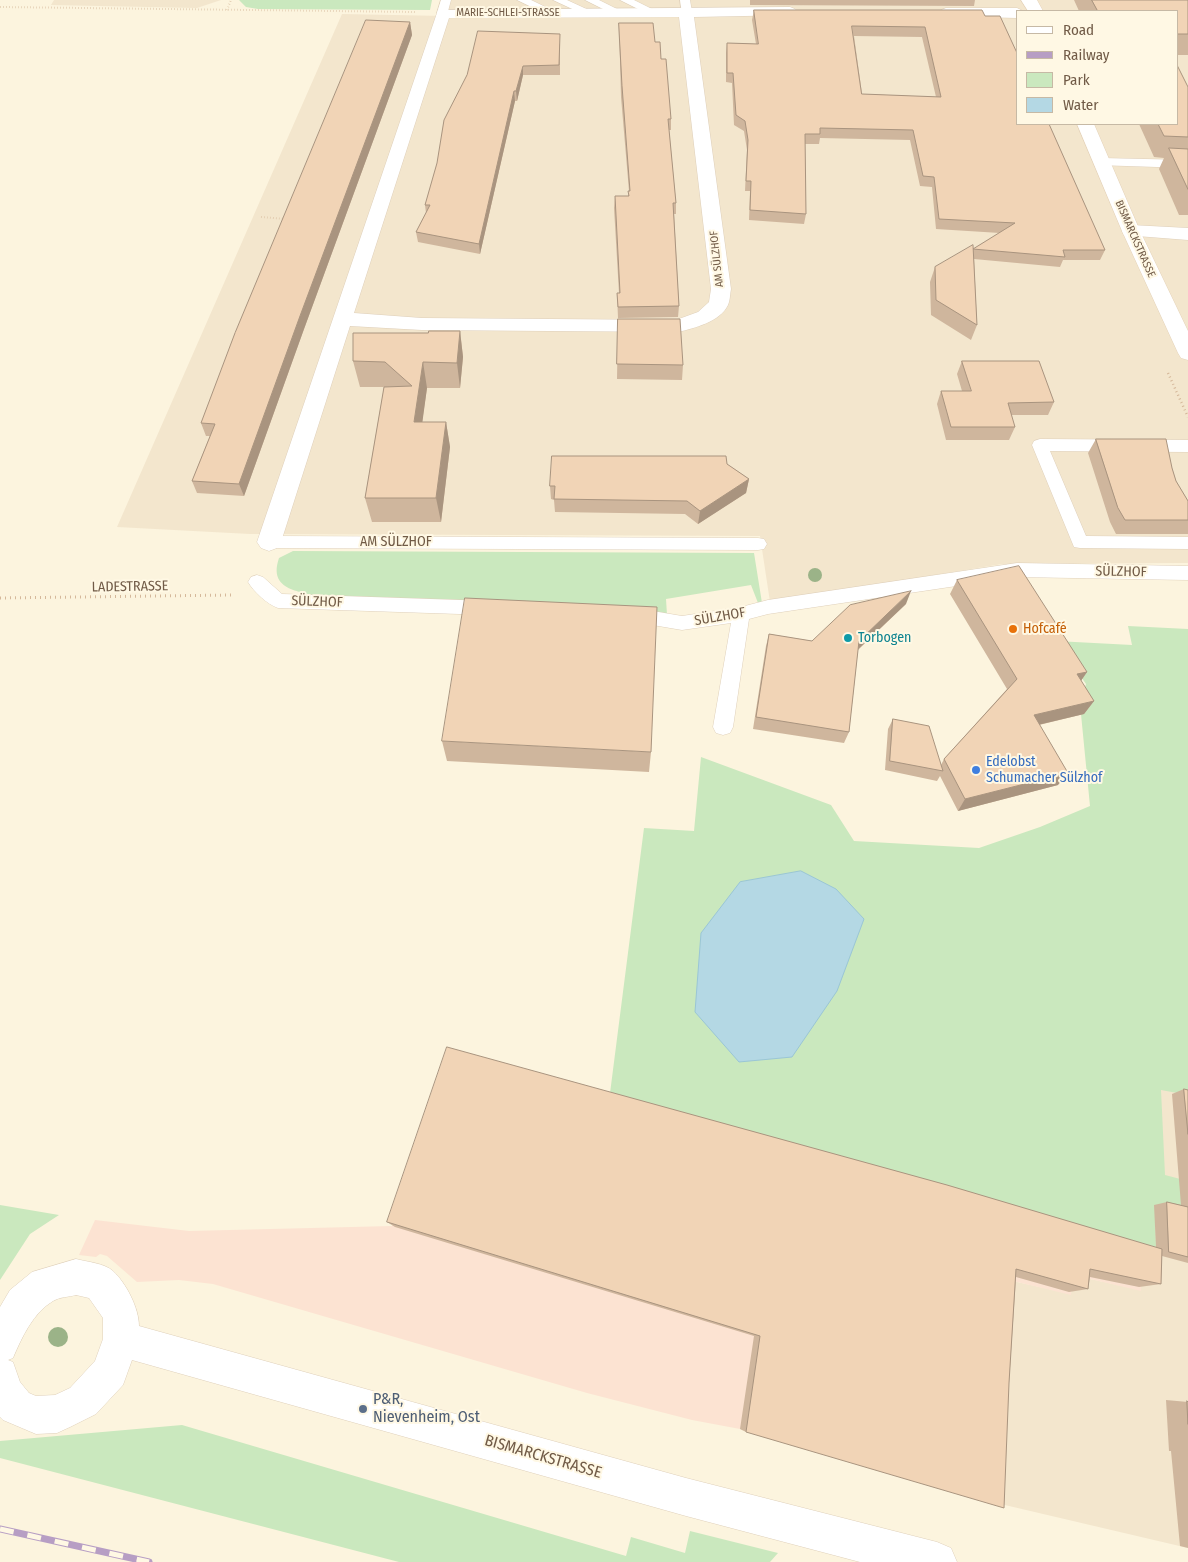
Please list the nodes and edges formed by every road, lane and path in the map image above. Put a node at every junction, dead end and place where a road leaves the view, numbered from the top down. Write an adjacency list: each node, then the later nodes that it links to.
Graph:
1 (232, 0): 9 (path)
2 (522, 0): 4 (lane)
3 (444, 6): 4 (street, MARIE-SCHLEI-STRASSE); 9 (path, MARIE-SCHLEI-STRASSE); 20 (street, AM SÜLZHOF)
4 (554, 6): 5 (street, MARIE-SCHLEI-STRASSE)
5 (589, 6): 6 (street, MARIE-SCHLEI-STRASSE)
6 (621, 6): 7 (street, MARIE-SCHLEI-STRASSE)
7 (686, 6): 10 (street, MARIE-SCHLEI-STRASSE); 20 (street, AM SÜLZHOF)
8 (0, 7): 9 (path, MARIE-SCHLEI-STRASSE)
9 (227, 10)
10 (807, 12)
11 (936, 13): 12 (street)
12 (1016, 13)
13 (1085, 125): 14 (street, BISMARCKSTRASSE)
14 (1101, 162): 15 (lane); 18 (street, BISMARCKSTRASSE)
15 (1188, 164)
16 (261, 217): 17 (path)
17 (289, 219)
18 (1131, 231): 19 (street); 21 (street, BISMARCKSTRASSE)
19 (1188, 234)
20 (342, 319): 23 (street, AM SÜLZHOF)
21 (1188, 353)
22 (1188, 446): 24 (lane)
23 (268, 542): 25 (lane, AM SÜLZHOF)
24 (1188, 543)
25 (758, 544)
26 (1188, 572): 31 (lane, SÜLZHOF)
27 (257, 582): 28 (path, LADESTRASSE); 29 (lane, SÜLZHOF)
28 (0, 598)
29 (510, 609)
30 (608, 614): 31 (lane, SÜLZHOF)
31 (741, 614): 32 (lane)
32 (723, 727)
33 (121, 1339): 34 (street); 35 (street); 36 (street, BISMARCKSTRASSE)
34 (0, 1345)
35 (0, 1375)
36 (937, 1562)

